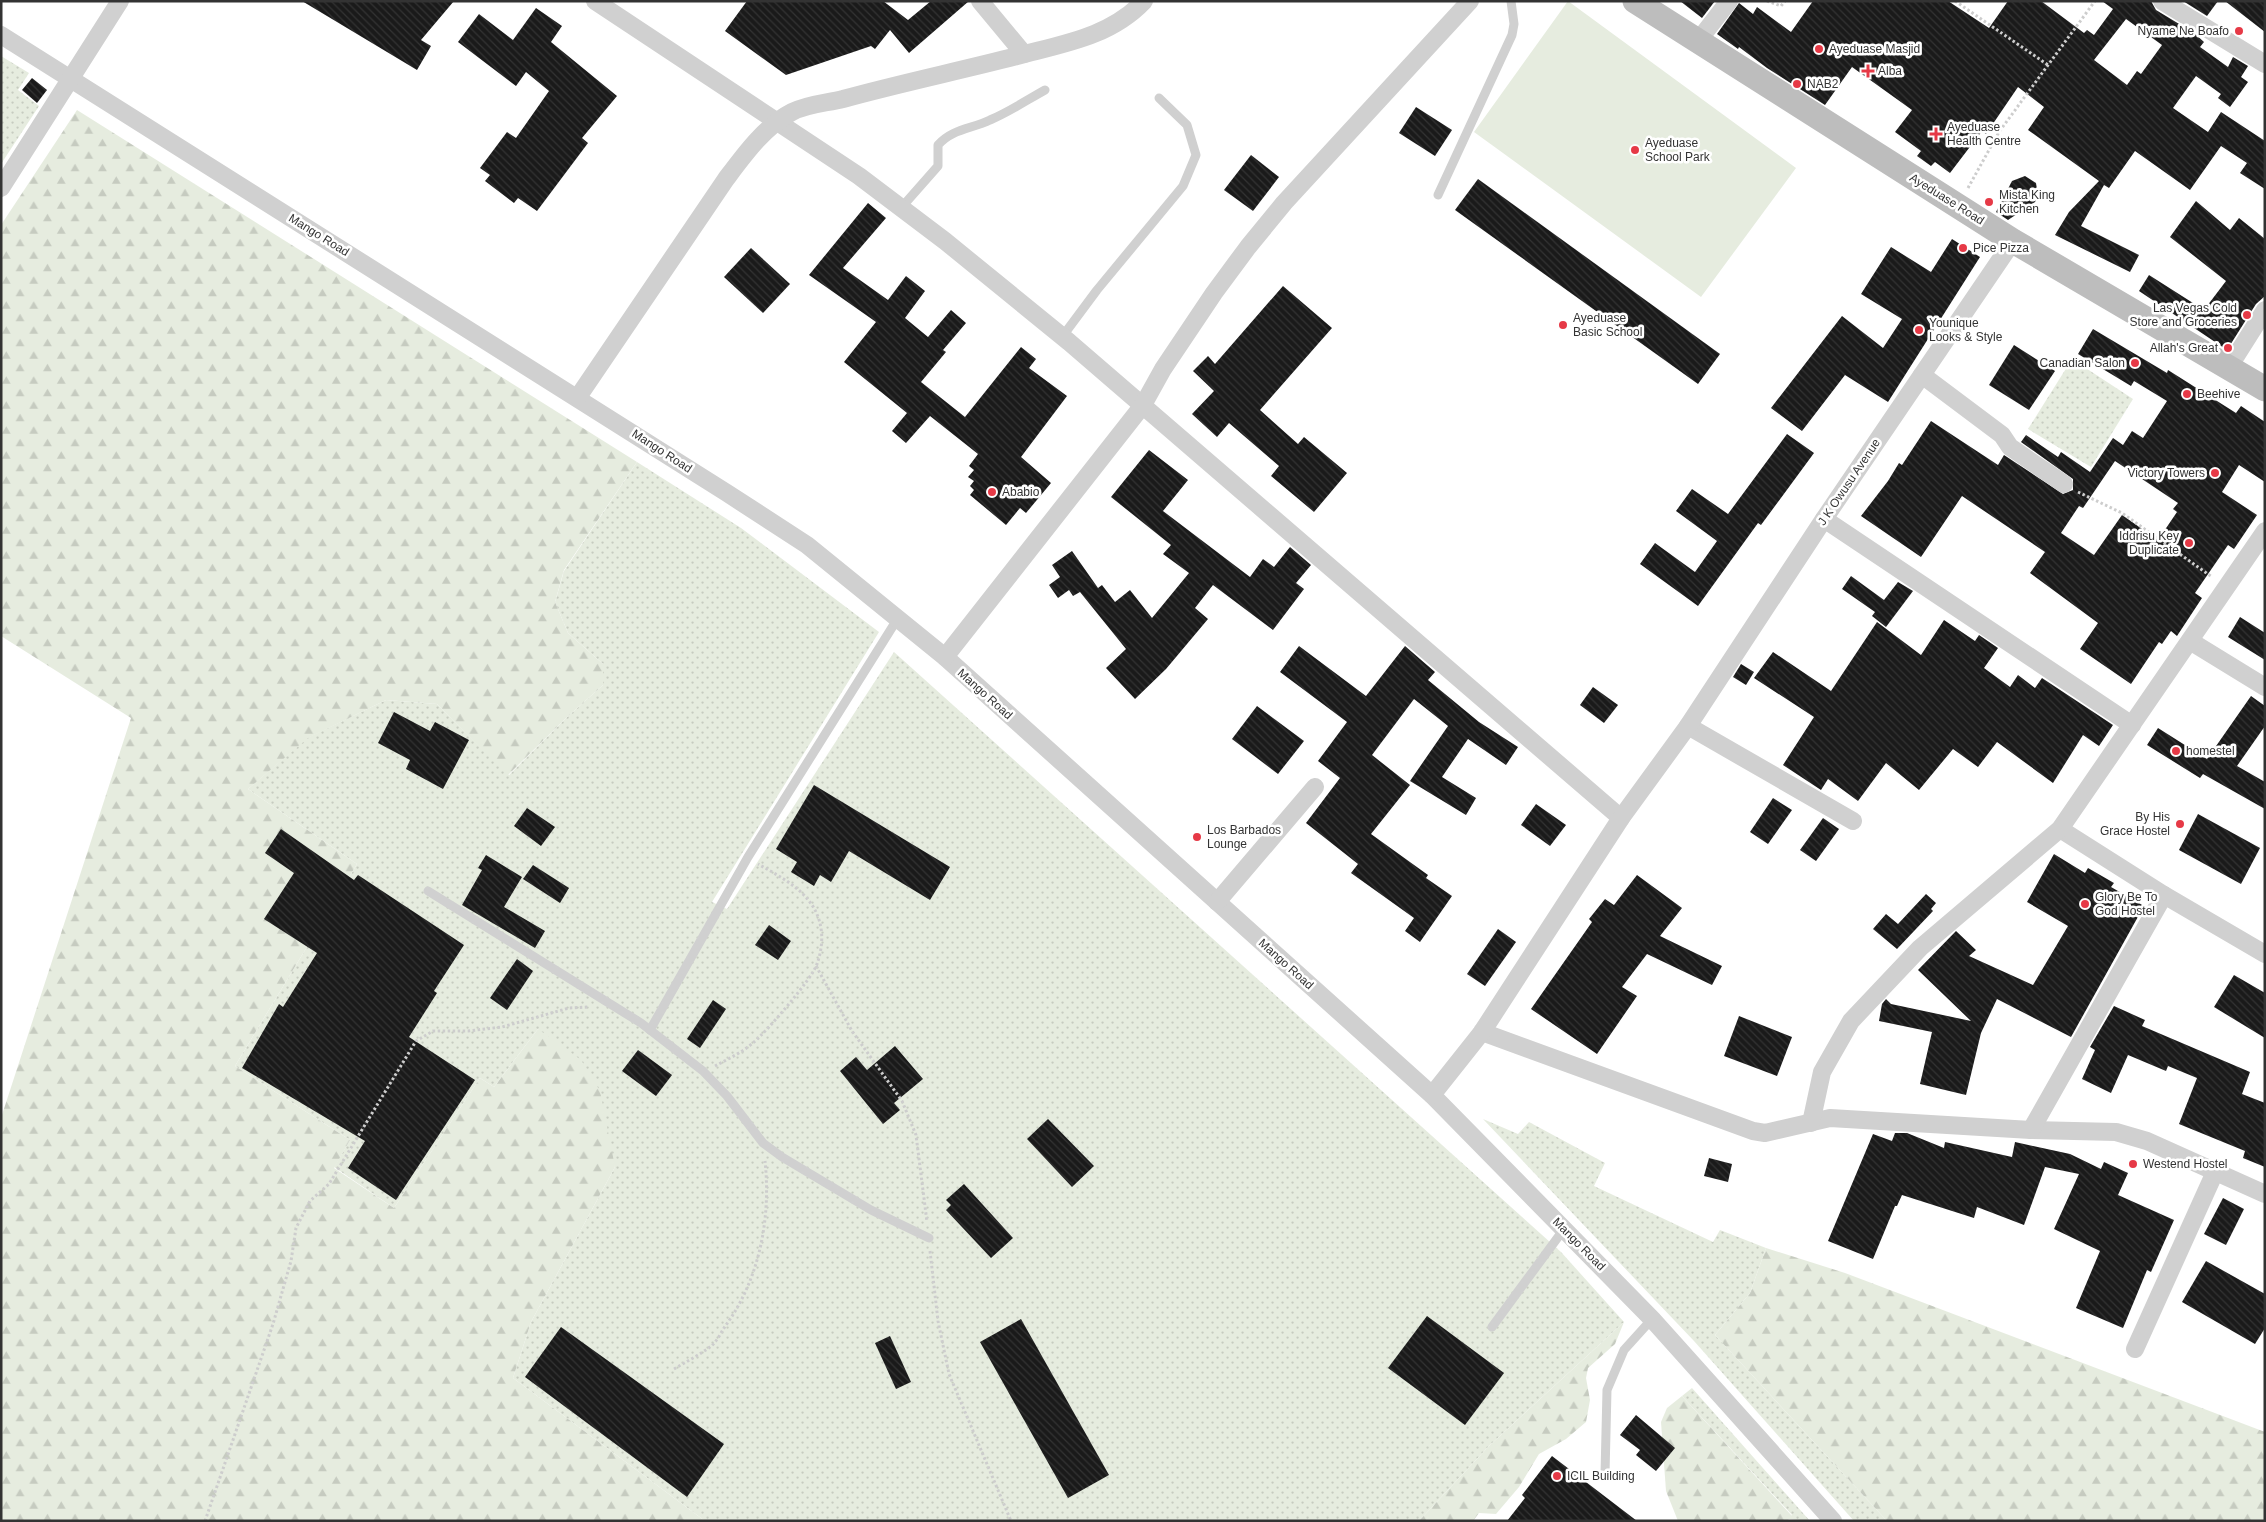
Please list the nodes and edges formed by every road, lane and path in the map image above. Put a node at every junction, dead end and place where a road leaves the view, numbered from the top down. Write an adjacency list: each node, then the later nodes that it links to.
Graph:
1 (120, 1): 19 (street)
2 (595, 1): 22 (street)
3 (980, 1): 16 (street)
4 (1144, 1): 16 (street)
5 (1470, 1): 34 (street)
6 (1511, 1): 24 (lane)
7 (1635, 1): 15 (street, Ayeduase Road)
8 (1729, 1): 15 (street)
9 (1766, 1): 10 (path)
10 (1785, 1)
11 (1955, 1): 18 (path)
12 (2095, 1): 18 (path)
13 (2162, 1): 17 (street)
14 (1, 35): 19 (street, Mango Road)
15 (1698, 41): 26 (street, Ayeduase Road)
16 (1024, 54): 22 (street)
17 (2265, 64)
18 (2048, 65): 26 (path)
19 (70, 78): 23 (street); 33 (street, Mango Road)
20 (1045, 90): 25 (lane)
21 (1159, 98): 29 (lane)
22 (776, 121): 25 (street); 33 (street)
23 (1, 188)
24 (1438, 194)
25 (901, 208): 29 (street)
26 (1967, 212): 27 (street, Ayeduase Road)
27 (2013, 241): 30 (street, Ayeduase Road); 31 (street, J K Owusu Avenue)
28 (2265, 310): 30 (street)
29 (1062, 336): 34 (street)
30 (2229, 366): 32 (street, Ayeduase Road)
31 (1922, 375): 35 (street); 36 (street, J K Owusu Avenue)
32 (2265, 390)
33 (578, 397): 39 (street, Mango Road)
34 (1143, 405): 41 (street); 46 (street)
35 (2064, 484): 38 (path)
36 (1824, 519): 43 (street); 44 (street, J K Owusu Avenue)
37 (2265, 531): 38 (street)
38 (2226, 587): 40 (street)
39 (898, 618): 41 (street, Mango Road); 49 (lane)
40 (2190, 641): 42 (street); 43 (street)
41 (945, 657): 52 (street, Mango Road)
42 (2265, 687)
43 (2132, 725): 48 (street)
44 (1688, 726): 46 (street, J K Owusu Avenue); 47 (street)
45 (1315, 787): 52 (street)
46 (1621, 818): 56 (street, J K Owusu Avenue)
47 (1853, 821)
48 (2060, 829): 51 (street); 59 (street)
49 (748, 858): 55 (lane); 57 (path)
50 (428, 891): 54 (lane)
51 (2164, 895): 53 (street); 60 (street)
52 (1217, 902): 58 (street, Mango Road)
53 (2265, 954)
54 (613, 1005): 55 (lane); 71 (path)
55 (650, 1030): 57 (lane)
56 (1482, 1032): 58 (street, J K Owusu Avenue); 59 (street)
57 (703, 1071): 61 (lane)
58 (1432, 1095): 64 (street, Mango Road)
59 (1811, 1123): 60 (street)
60 (2031, 1130): 62 (street)
61 (763, 1143): 65 (lane); 69 (path)
62 (2215, 1172): 63 (street); 68 (street)
63 (2265, 1194)
64 (1564, 1229): 66 (street, Mango Road); 67 (lane)
65 (928, 1238)
66 (1652, 1319): 70 (lane); 72 (street, Mango Road)
67 (1492, 1327)
68 (2135, 1350)
69 (674, 1369)
70 (1605, 1474)
71 (205, 1521)
72 (1833, 1521)

